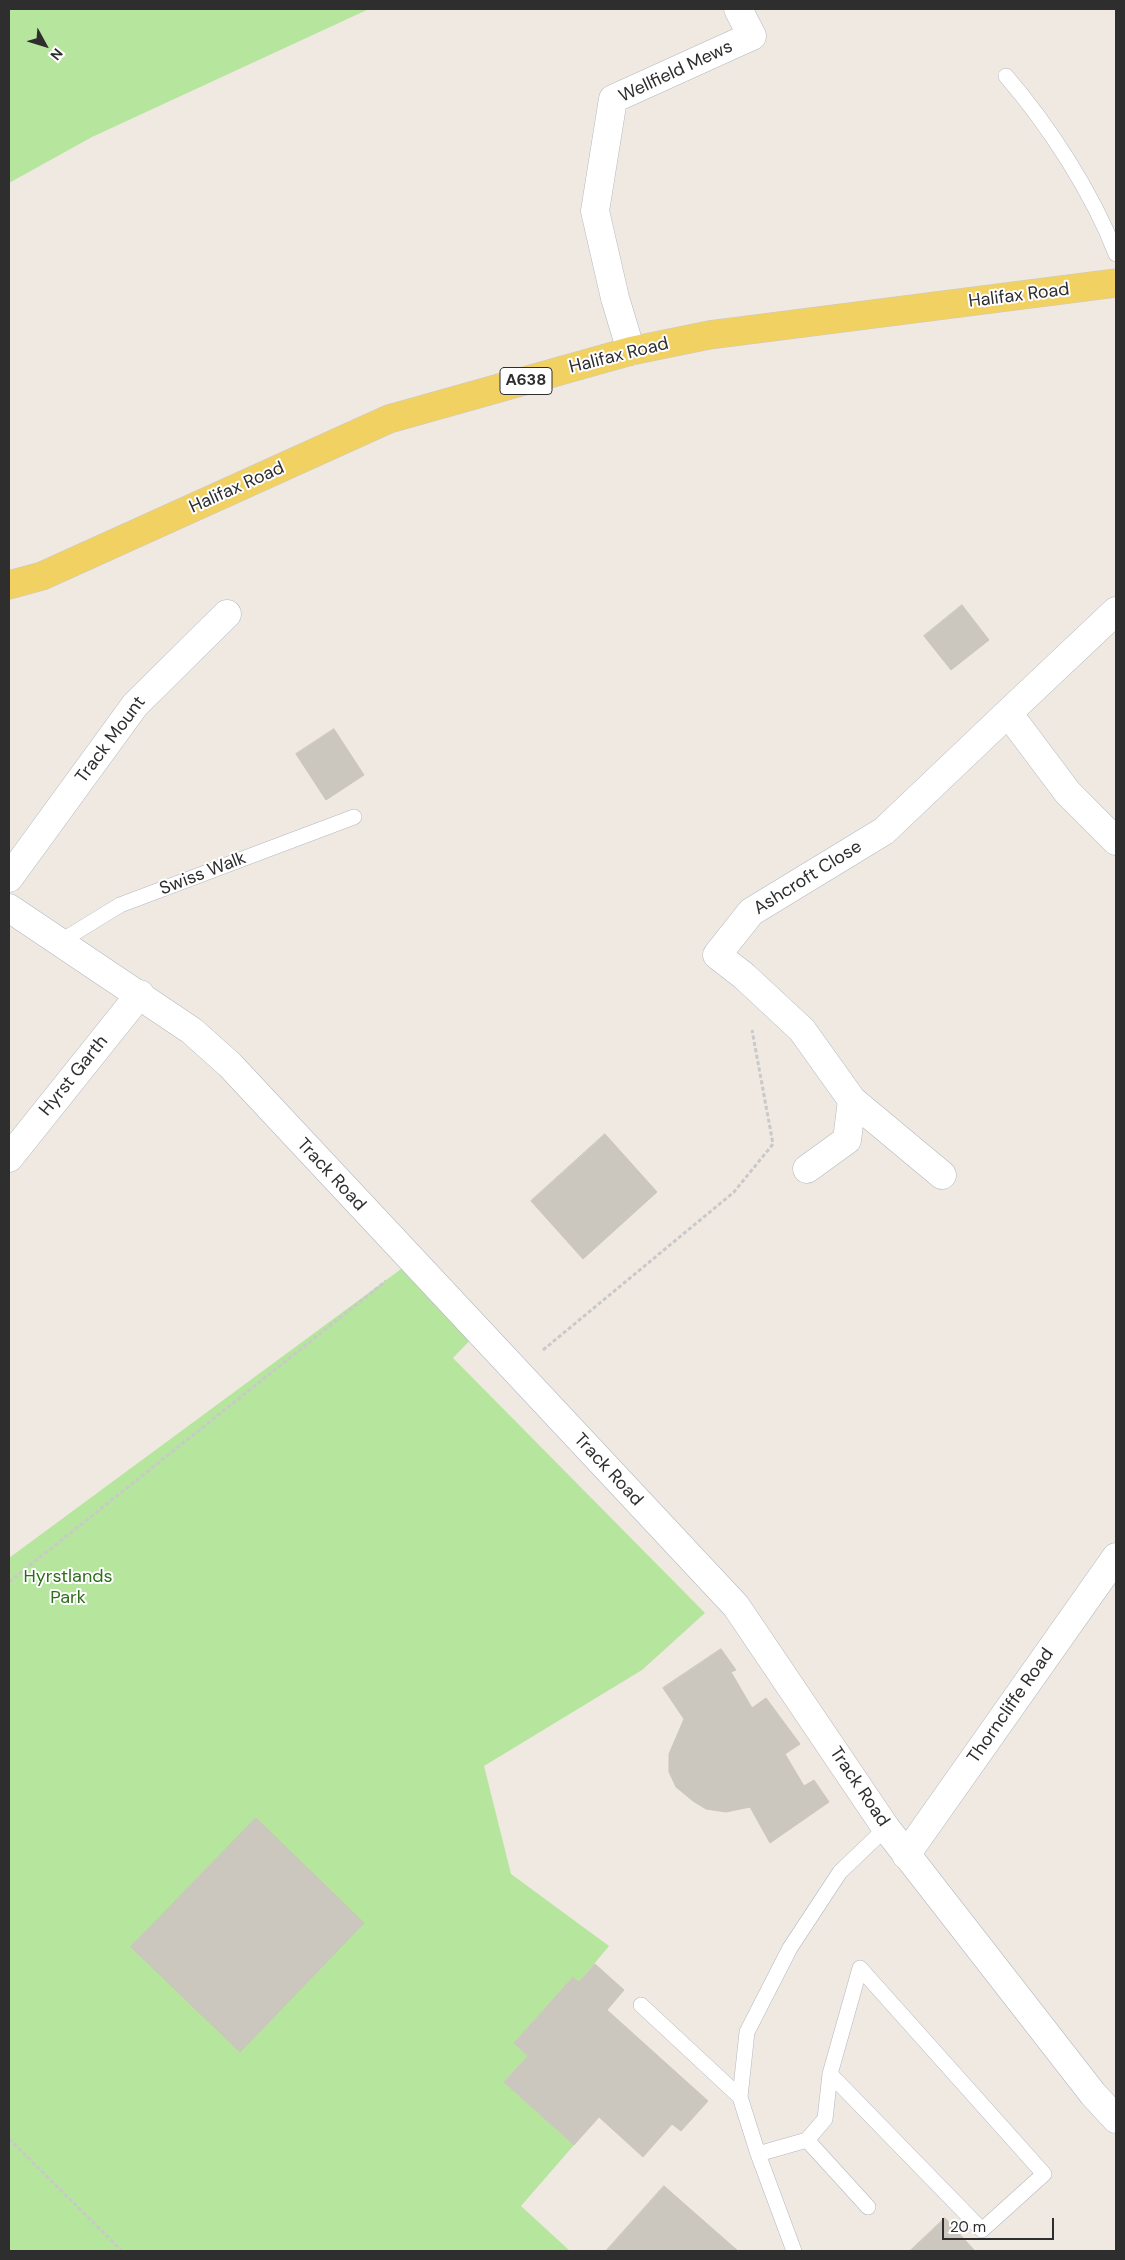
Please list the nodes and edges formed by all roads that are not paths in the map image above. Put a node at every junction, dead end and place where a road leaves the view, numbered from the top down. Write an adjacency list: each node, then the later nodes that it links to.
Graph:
1 (738, 9): 5 (street, Wellfield Mews)
2 (1006, 76): 3 (lane)
3 (1116, 254)
4 (1116, 283): 5 (main road, Halifax Road / A638)
5 (631, 351): 6 (main road, Halifax Road / A638)
6 (9, 585)
7 (1116, 611): 9 (street, Ashcroft Close)
8 (227, 614): 12 (street, Track Mount)
9 (1008, 713): 11 (street); 16 (street, Ashcroft Close)
10 (354, 817): 14 (lane, Swiss Walk)
11 (1116, 841)
12 (9, 878)
13 (9, 908): 14 (street, Track Road)
14 (58, 943): 15 (street, Track Road)
15 (140, 994): 17 (street, Hyrst Garth); 21 (street, Track Road)
16 (852, 1100): 18 (street); 19 (street, Ashcroft Close)
17 (9, 1158)
18 (807, 1169)
19 (942, 1175)
20 (1116, 1557): 22 (street, Thorncliffe Road)
21 (886, 1828): 22 (street, Track Road); 25 (lane)
22 (906, 1854): 26 (street, Track Road)
23 (641, 2005): 25 (lane)
24 (830, 2074): 24 (lane); 27 (lane)
25 (740, 2097): 28 (lane)
26 (1116, 2119)
27 (807, 2140): 28 (lane); 29 (lane)
28 (758, 2154): 30 (lane)
29 (868, 2207)
30 (794, 2251)

